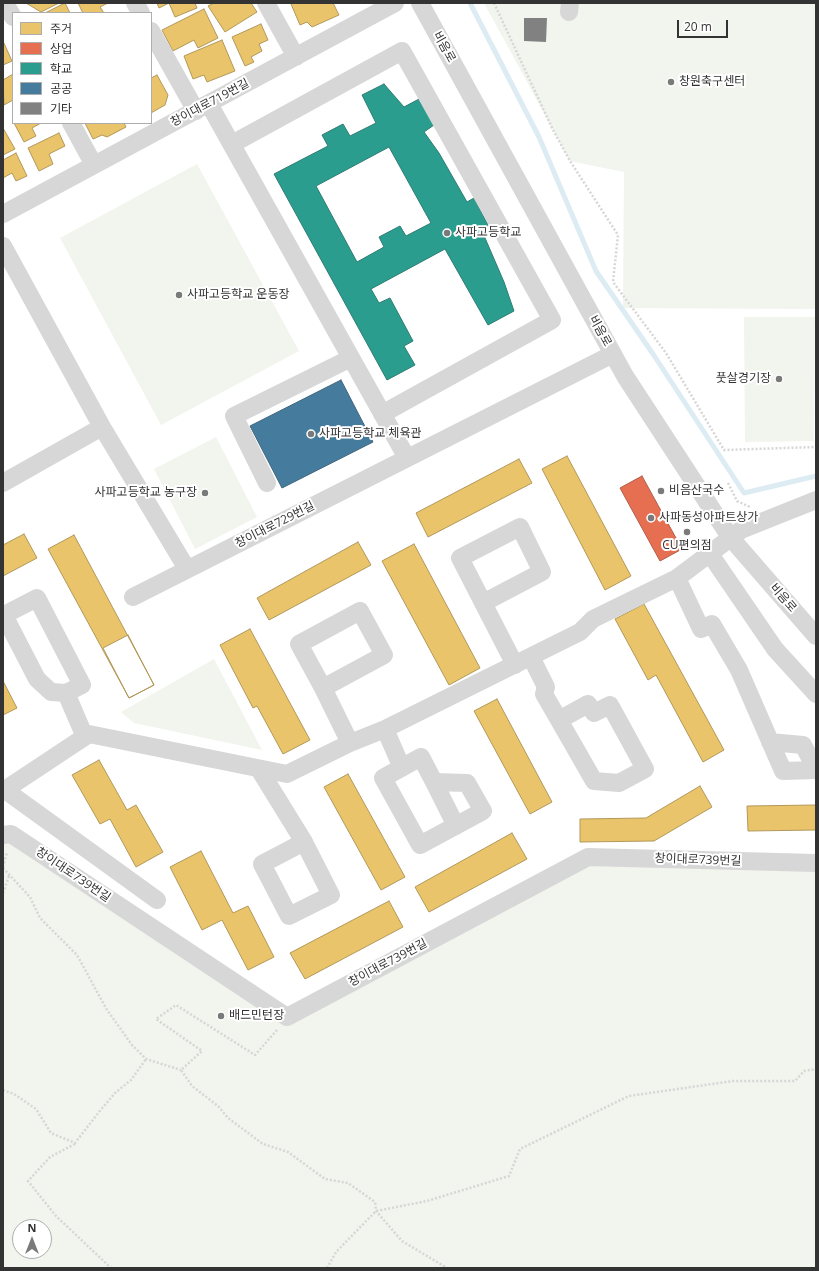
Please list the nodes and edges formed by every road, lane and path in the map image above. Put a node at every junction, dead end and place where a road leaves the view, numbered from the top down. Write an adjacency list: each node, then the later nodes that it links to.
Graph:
1 (5, 3): 8 (street)
2 (136, 3): 7 (street)
3 (266, 3): 10 (street)
4 (395, 3): 10 (street, 창이대로719번길)
5 (420, 3): 17 (street, 비음로)
6 (494, 3): 21 (path)
7 (140, 12)
8 (12, 15)
9 (152, 32): 11 (street)
10 (296, 57): 11 (street, 창이대로719번길)
11 (202, 107): 13 (street); 14 (street, 창이대로719번길)
12 (72, 124): 14 (street)
13 (232, 144): 18 (street); 19 (street)
14 (94, 165): 15 (street, 창이대로719번길)
15 (3, 214)
16 (3, 246): 20 (street)
17 (613, 354): 22 (street, 창이대로729번길); 26 (street, 비음로)
18 (351, 358): 19 (street); 24 (street)
19 (382, 414): 22 (street)
20 (102, 427): 23 (street); 28 (street)
21 (816, 447)
22 (407, 458): 28 (street, 창이대로729번길)
23 (3, 483)
24 (267, 483)
25 (816, 500): 26 (street)
26 (730, 537): 27 (street); 32 (street, 비음로)
27 (710, 554): 29 (street); 36 (street)
28 (187, 569): 30 (street, 창이대로729번길)
29 (677, 578): 33 (street); 40 (street)
30 (132, 597)
31 (484, 603): 31 (street); 33 (street)
32 (816, 636)
33 (523, 661): 37 (street); 38 (street)
34 (323, 688): 34 (street); 41 (street)
35 (66, 693): 35 (street); 39 (street)
36 (816, 694)
37 (559, 720): 37 (street)
38 (385, 729): 41 (street); 42 (street)
39 (85, 737): 43 (street); 46 (street)
40 (770, 742): 44 (street); 44 (street)
41 (350, 743): 43 (street)
42 (402, 768): 45 (street); 47 (street)
43 (259, 769): 49 (street)
44 (816, 769)
45 (434, 782): 47 (street); 47 (street)
46 (4, 790): 54 (street)
47 (456, 826)
48 (3, 835): 50 (street, 창이대로739번길)
49 (304, 842)
50 (816, 863)
51 (3, 868): 52 (path)
52 (9, 876): 53 (path); 56 (path)
53 (3, 893)
54 (157, 900)
55 (280, 1027): 58 (path)
56 (146, 1059): 58 (path); 60 (path)
57 (816, 1069): 61 (path)
58 (181, 1070): 61 (path)
59 (3, 1090): 60 (path)
60 (75, 1143): 62 (path)
61 (376, 1211): 63 (path); 64 (path)
62 (111, 1268)
63 (327, 1268)
64 (447, 1268)

